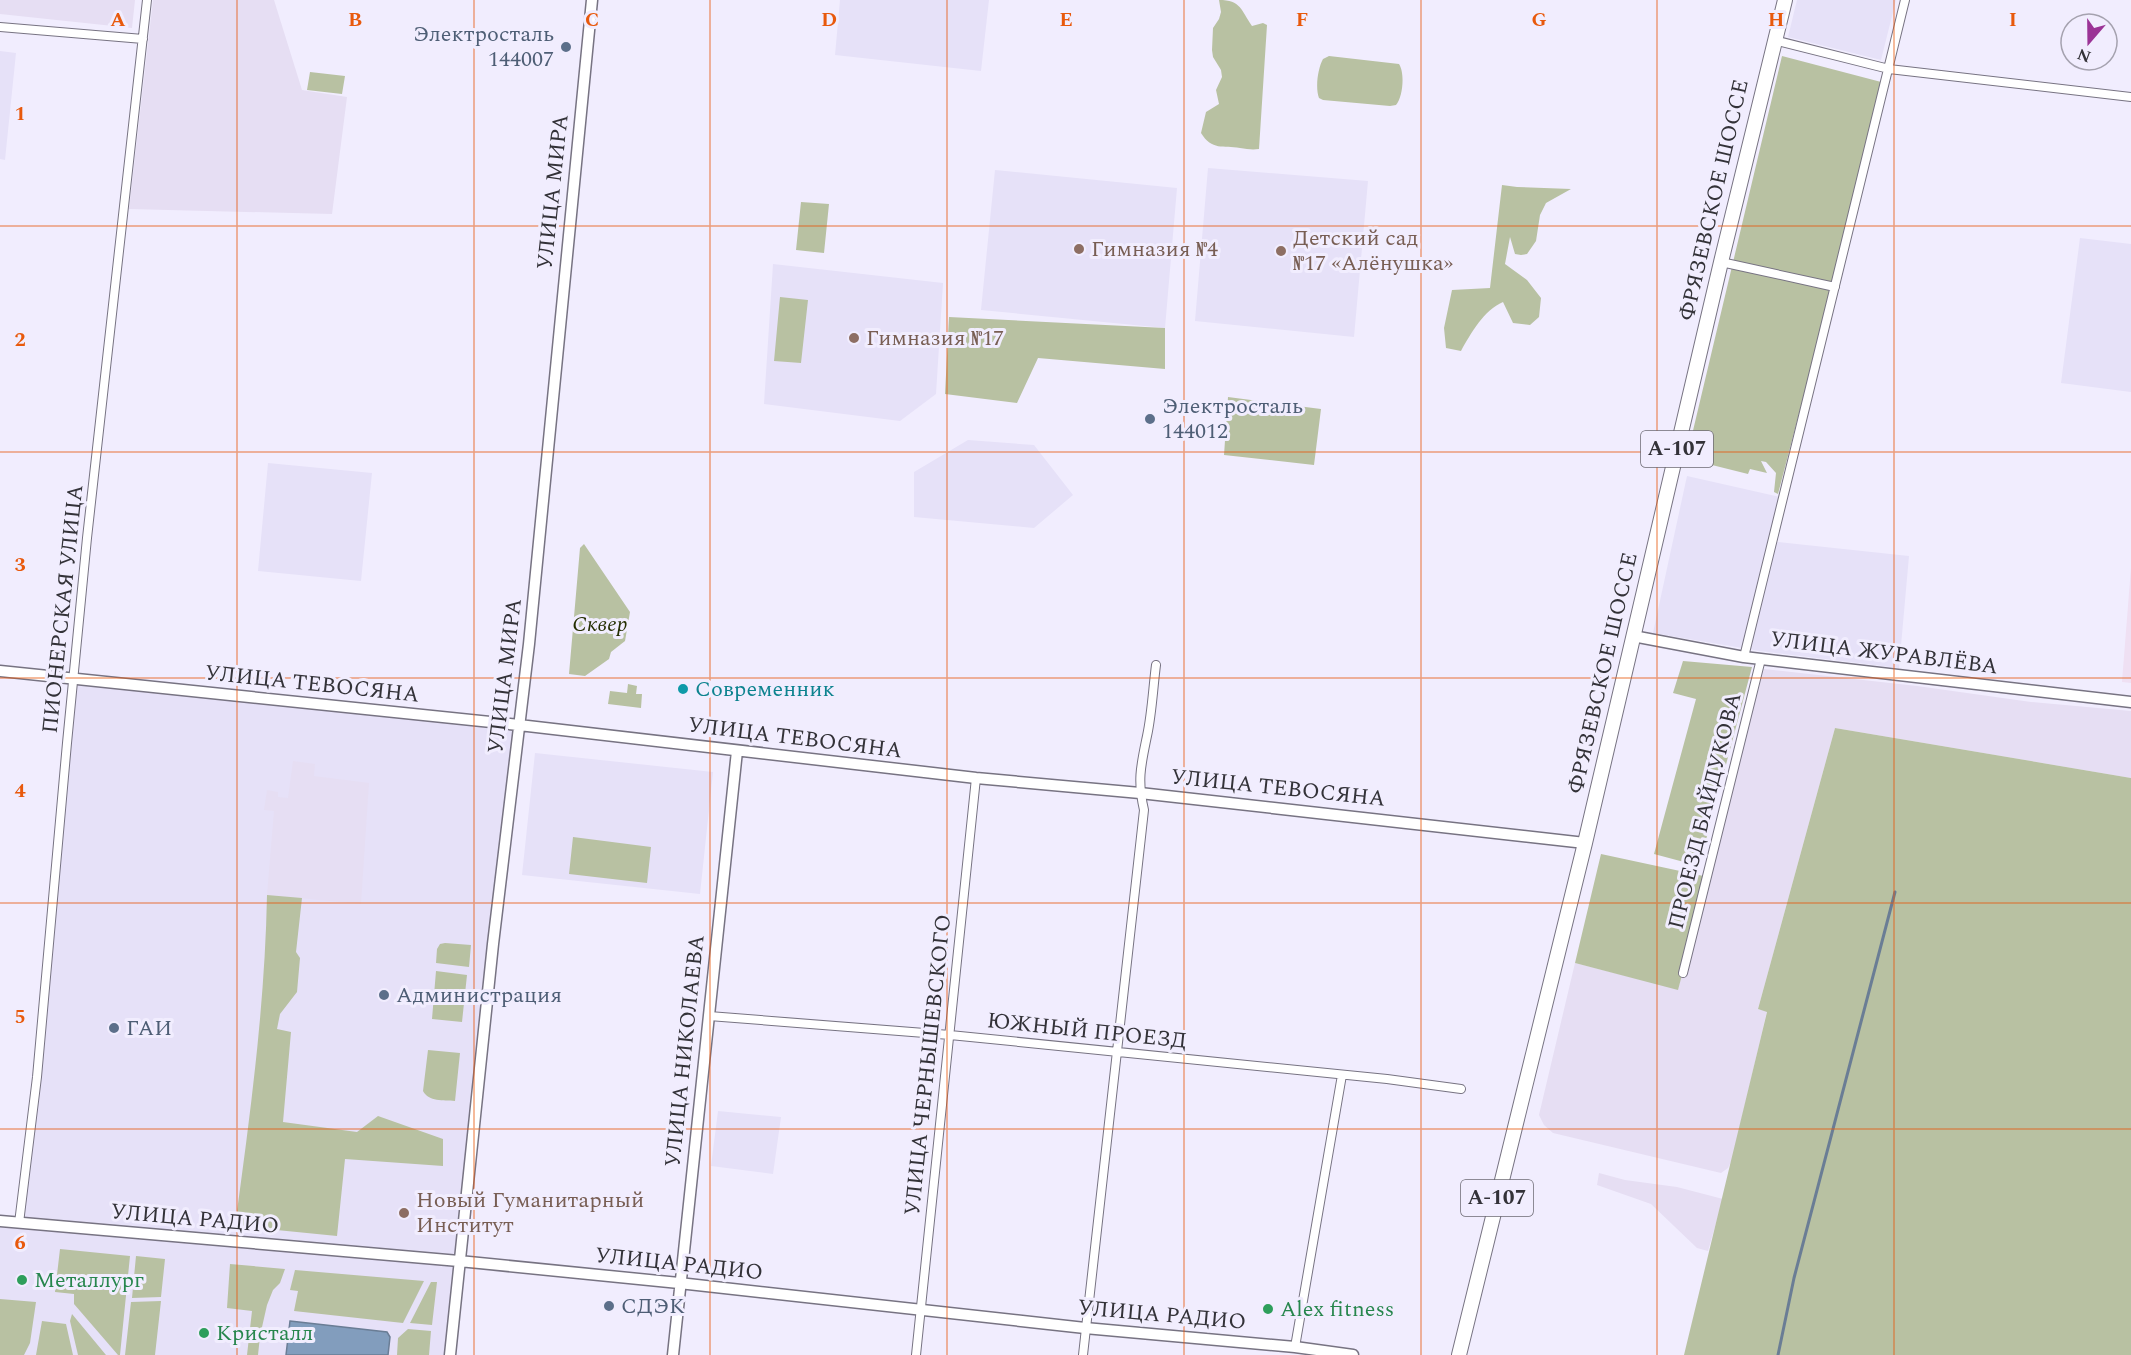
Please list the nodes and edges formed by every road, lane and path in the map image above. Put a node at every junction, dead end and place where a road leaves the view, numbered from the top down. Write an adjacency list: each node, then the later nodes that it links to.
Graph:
1 (147, 0): 6 (street, ПИОНЕРСКАЯ УЛИЦА)
2 (592, 0): 19 (main road, УЛИЦА МИРА)
3 (1785, 0): 7 (highway, ФРЯЗЕВСКОЕ ШОССЕ / А-107)
4 (1905, 0): 8 (street)
5 (0, 27): 6 (street)
6 (142, 39): 17 (street, ПИОНЕРСКАЯ УЛИЦА)
7 (1774, 40): 8 (street); 10 (highway, ФРЯЗЕВСКОЕ ШОССЕ / А-107)
8 (1889, 69): 9 (street); 11 (street)
9 (2131, 97)
10 (1721, 262): 11 (street); 12 (highway, ФРЯЗЕВСКОЕ ШОССЕ / А-107)
11 (1835, 287): 13 (street)
12 (1633, 636): 13 (main road, УЛИЦА ЖУРАВЛЁВА); 23 (highway, ФРЯЗЕВСКОЕ ШОССЕ / А-107)
13 (1744, 657): 14 (main road, УЛИЦА ЖУРАВЛЁВА)
14 (1761, 659): 18 (main road, УЛИЦА ЖУРАВЛЁВА); 24 (street, ПРОЕЗД БАЙДУКОВА)
15 (1156, 665): 22 (street)
16 (0, 672): 17 (main road, УЛИЦА ТЕВОСЯНА)
17 (73, 678): 19 (main road, УЛИЦА ТЕВОСЯНА); 31 (street, ПИОНЕРСКАЯ УЛИЦА)
18 (2131, 702)
19 (519, 725): 20 (main road, УЛИЦА ТЕВОСЯНА); 32 (main road, УЛИЦА МИРА)
20 (737, 751): 21 (main road, УЛИЦА ТЕВОСЯНА); 25 (main road, УЛИЦА НИКОЛАЕВА)
21 (976, 778): 22 (main road, УЛИЦА ТЕВОСЯНА); 26 (street, УЛИЦА ЧЕРНЫШЕВСКОГО)
22 (1140, 793): 23 (main road, УЛИЦА ТЕВОСЯНА); 27 (street)
23 (1585, 843): 42 (highway, ФРЯЗЕВСКОЕ ШОССЕ / А-107)
24 (1683, 973)
25 (709, 1016): 26 (street, ЮЖНЫЙ ПРОЕЗД); 33 (main road, УЛИЦА НИКОЛАЕВА)
26 (950, 1035): 27 (street, ЮЖНЫЙ ПРОЕЗД); 34 (street, УЛИЦА ЧЕРНЫШЕВСКОГО)
27 (1118, 1053): 28 (street, ЮЖНЫЙ ПРОЕЗД); 35 (street)
28 (1342, 1075): 29 (street, ЮЖНЫЙ ПРОЕЗД); 36 (street)
29 (1461, 1089)
30 (0, 1221): 31 (main road, УЛИЦА РАДИО)
31 (19, 1223): 32 (main road, УЛИЦА РАДИО)
32 (459, 1261): 33 (main road, УЛИЦА РАДИО); 37 (main road, УЛИЦА МИРА)
33 (680, 1283): 34 (main road, УЛИЦА РАДИО); 38 (main road, УЛИЦА НИКОЛАЕВА)
34 (921, 1310): 35 (main road, УЛИЦА РАДИО); 39 (street, УЛИЦА ЧЕРНЫШЕВСКОГО)
35 (1085, 1328): 36 (main road, УЛИЦА РАДИО); 40 (street)
36 (1295, 1347): 41 (main road, УЛИЦА РАДИО)
37 (450, 1355)
38 (673, 1355)
39 (916, 1355)
40 (1083, 1355)
41 (1353, 1355)
42 (1459, 1355)

